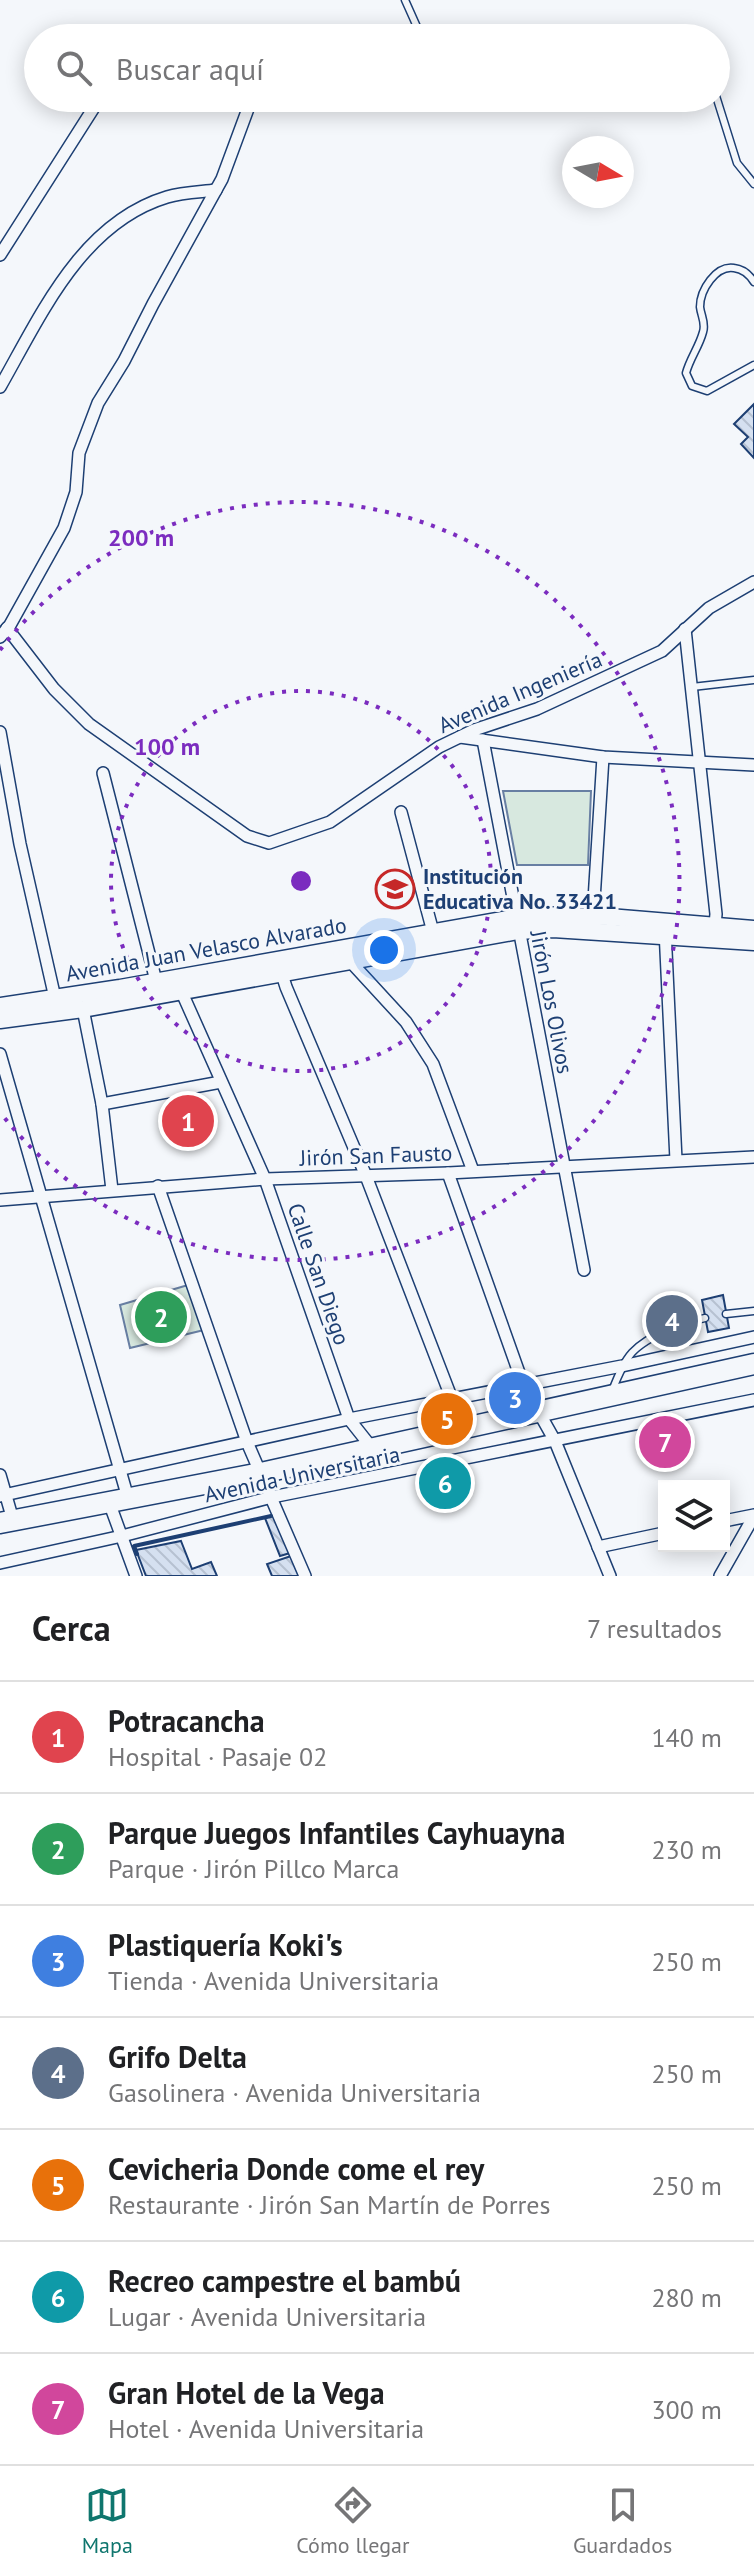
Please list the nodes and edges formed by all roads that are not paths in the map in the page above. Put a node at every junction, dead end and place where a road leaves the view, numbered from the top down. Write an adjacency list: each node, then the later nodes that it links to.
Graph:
1 (405, 0): 2 (lane)
2 (416, 24)
3 (91, 112): 8 (street)
4 (247, 112): 7 (street)
5 (721, 112): 6 (lane)
6 (754, 184)
7 (216, 190): 11 (street); 14 (street)
8 (0, 255)
9 (754, 282): 10 (lane)
10 (754, 365)
11 (0, 387)
12 (754, 582): 13 (street, Avenida Ingeniería)
13 (685, 629): 16 (street); 18 (street, Avenida Ingeniería)
14 (3, 632): 18 (street, Avenida Ingeniería)
15 (754, 680): 16 (lane)
16 (692, 687): 21 (street)
17 (0, 732): 36 (street)
18 (459, 737): 19 (street)
19 (483, 740): 20 (street); 26 (street, Jirón Los Olivos)
20 (603, 757): 21 (street); 25 (street)
21 (701, 763): 22 (street); 27 (street)
22 (754, 765)
23 (103, 773): 34 (street)
24 (401, 812): 30 (street)
25 (593, 916): 26 (street, Avenida Juan Velasco Alvarado); 28 (street, Avenida Juan Velasco Alvarado)
26 (517, 924): 28 (street, Avenida Juan Velasco Alvarado); 30 (street, Avenida Juan Velasco Alvarado); 32 (street, Avenida Juan Velasco Alvarado); 45 (street, Jirón Los Olivos)
27 (715, 925): 28 (street, Avenida Juan Velasco Alvarado); 29 (street, Avenida Juan Velasco Alvarado)
28 (665, 928): 31 (street, Avenida Juan Velasco Alvarado); 44 (street)
29 (754, 929)
30 (433, 932): 33 (street, Avenida Juan Velasco Alvarado)
31 (754, 942)
32 (349, 960): 33 (street, Avenida Juan Velasco Alvarado); 46 (street)
33 (280, 966): 35 (street, Avenida Juan Velasco Alvarado); 48 (street)
34 (156, 981): 35 (street, Avenida Juan Velasco Alvarado); 36 (street, Avenida Juan Velasco Alvarado)
35 (178, 984): 38 (street, Avenida Juan Velasco Alvarado); 41 (street, Calle San Diego)
36 (55, 998): 37 (street, Avenida Juan Velasco Alvarado)
37 (0, 1006)
38 (83, 1009): 39 (street, Avenida Juan Velasco Alvarado); 42 (street)
39 (0, 1020)
40 (0, 1054): 52 (street)
41 (221, 1082): 42 (street); 49 (street, Calle San Diego)
42 (102, 1104): 51 (street)
43 (754, 1157): 44 (street, Jirón San Fausto)
44 (676, 1160): 45 (street, Jirón San Fausto)
45 (563, 1166): 46 (street, Jirón San Fausto); 54 (street, Jirón Los Olivos)
46 (473, 1171): 47 (street, Jirón San Fausto)
47 (448, 1173): 48 (street, Jirón San Fausto); 63 (street)
48 (366, 1176): 49 (street, Jirón San Fausto); 65 (street)
49 (265, 1179): 50 (street, Jirón San Fausto); 68 (street, Calle San Diego)
50 (158, 1186): 51 (street, Jirón San Fausto); 71 (street)
51 (112, 1190): 52 (street, Jirón San Fausto)
52 (43, 1198): 53 (street, Jirón San Fausto); 73 (street)
53 (0, 1200)
54 (584, 1270)
55 (754, 1311): 56 (lane)
56 (726, 1314)
57 (705, 1318): 58 (lane)
58 (689, 1322)
59 (668, 1329): 62 (lane)
60 (754, 1337): 62 (street, Avenida Universitaria)
61 (754, 1364): 64 (highway)
62 (622, 1366): 63 (street, Avenida Universitaria); 64 (lane)
63 (523, 1384): 65 (street, Avenida Universitaria); 67 (street)
64 (610, 1396): 67 (highway)
65 (452, 1398): 68 (street, Avenida Universitaria); 69 (street)
66 (754, 1400): 70 (street, Avenida Universitaria)
67 (537, 1410): 69 (highway); 70 (street)
68 (349, 1419): 71 (street, Avenida Universitaria); 72 (street, Calle San Diego)
69 (463, 1428): 72 (highway)
70 (555, 1441): 77 (street, Avenida Universitaria); 84 (street)
71 (247, 1442): 73 (street, Avenida Universitaria); 74 (street)
72 (372, 1448): 74 (highway)
73 (119, 1471): 76 (street, Avenida Universitaria); 78 (street)
74 (261, 1473): 77 (street); 78 (highway)
75 (0, 1475): 76 (street)
76 (3, 1496): 81 (street)
77 (272, 1497): 83 (street, Avenida Universitaria); 87 (street)
78 (118, 1500): 81 (highway); 83 (street)
79 (754, 1516): 80 (street); 89 (street)
80 (730, 1520)
81 (6, 1522)
82 (658, 1534): 84 (street)
83 (122, 1536): 85 (street, Avenida Universitaria); 86 (street)
84 (598, 1547): 88 (street)
85 (0, 1563)
86 (136, 1576)
87 (305, 1576)
88 (610, 1576)
89 (720, 1576)

